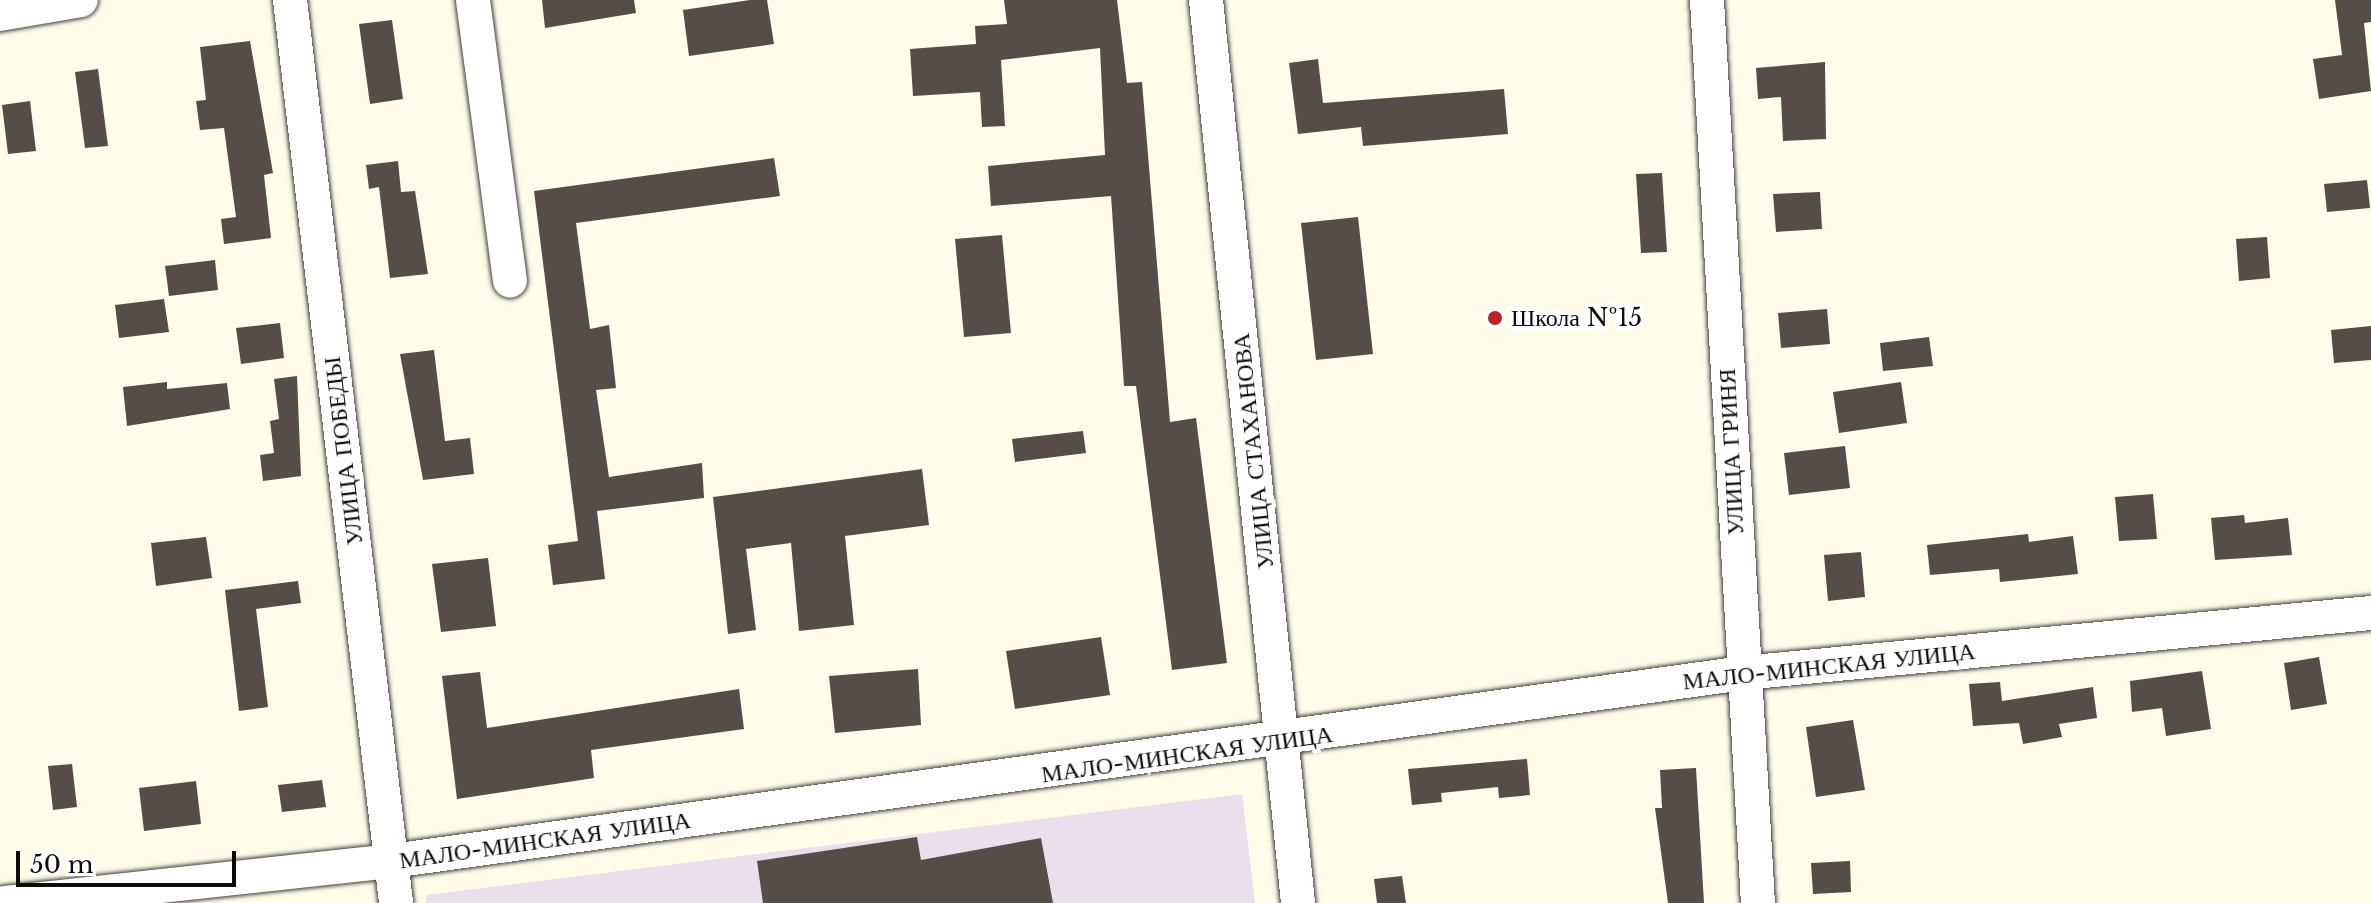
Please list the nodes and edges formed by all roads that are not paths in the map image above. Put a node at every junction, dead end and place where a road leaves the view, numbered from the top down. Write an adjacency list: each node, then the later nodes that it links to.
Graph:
1 (81, 0): 6 (street)
2 (290, 0): 11 (street, УЛИЦА ПОБЕДЫ)
3 (473, 0): 7 (street)
4 (1206, 0): 10 (street, УЛИЦА СТАХАНОВА)
5 (1707, 0): 9 (street, УЛИЦА ГРИНЯ)
6 (0, 14)
7 (510, 281)
8 (2371, 613): 9 (street, МАЛО-МИНСКАЯ УЛИЦА)
9 (1743, 673): 10 (street, МАЛО-МИНСКАЯ УЛИЦА); 15 (street, УЛИЦА ГРИНЯ)
10 (1284, 741): 11 (street, МАЛО-МИНСКАЯ УЛИЦА); 14 (street, УЛИЦА СТАХАНОВА)
11 (392, 861): 12 (street, МАЛО-МИНСКАЯ УЛИЦА); 13 (street, УЛИЦА ПОБЕДЫ)
12 (4, 903)
13 (396, 903)
14 (1298, 903)
15 (1758, 903)

